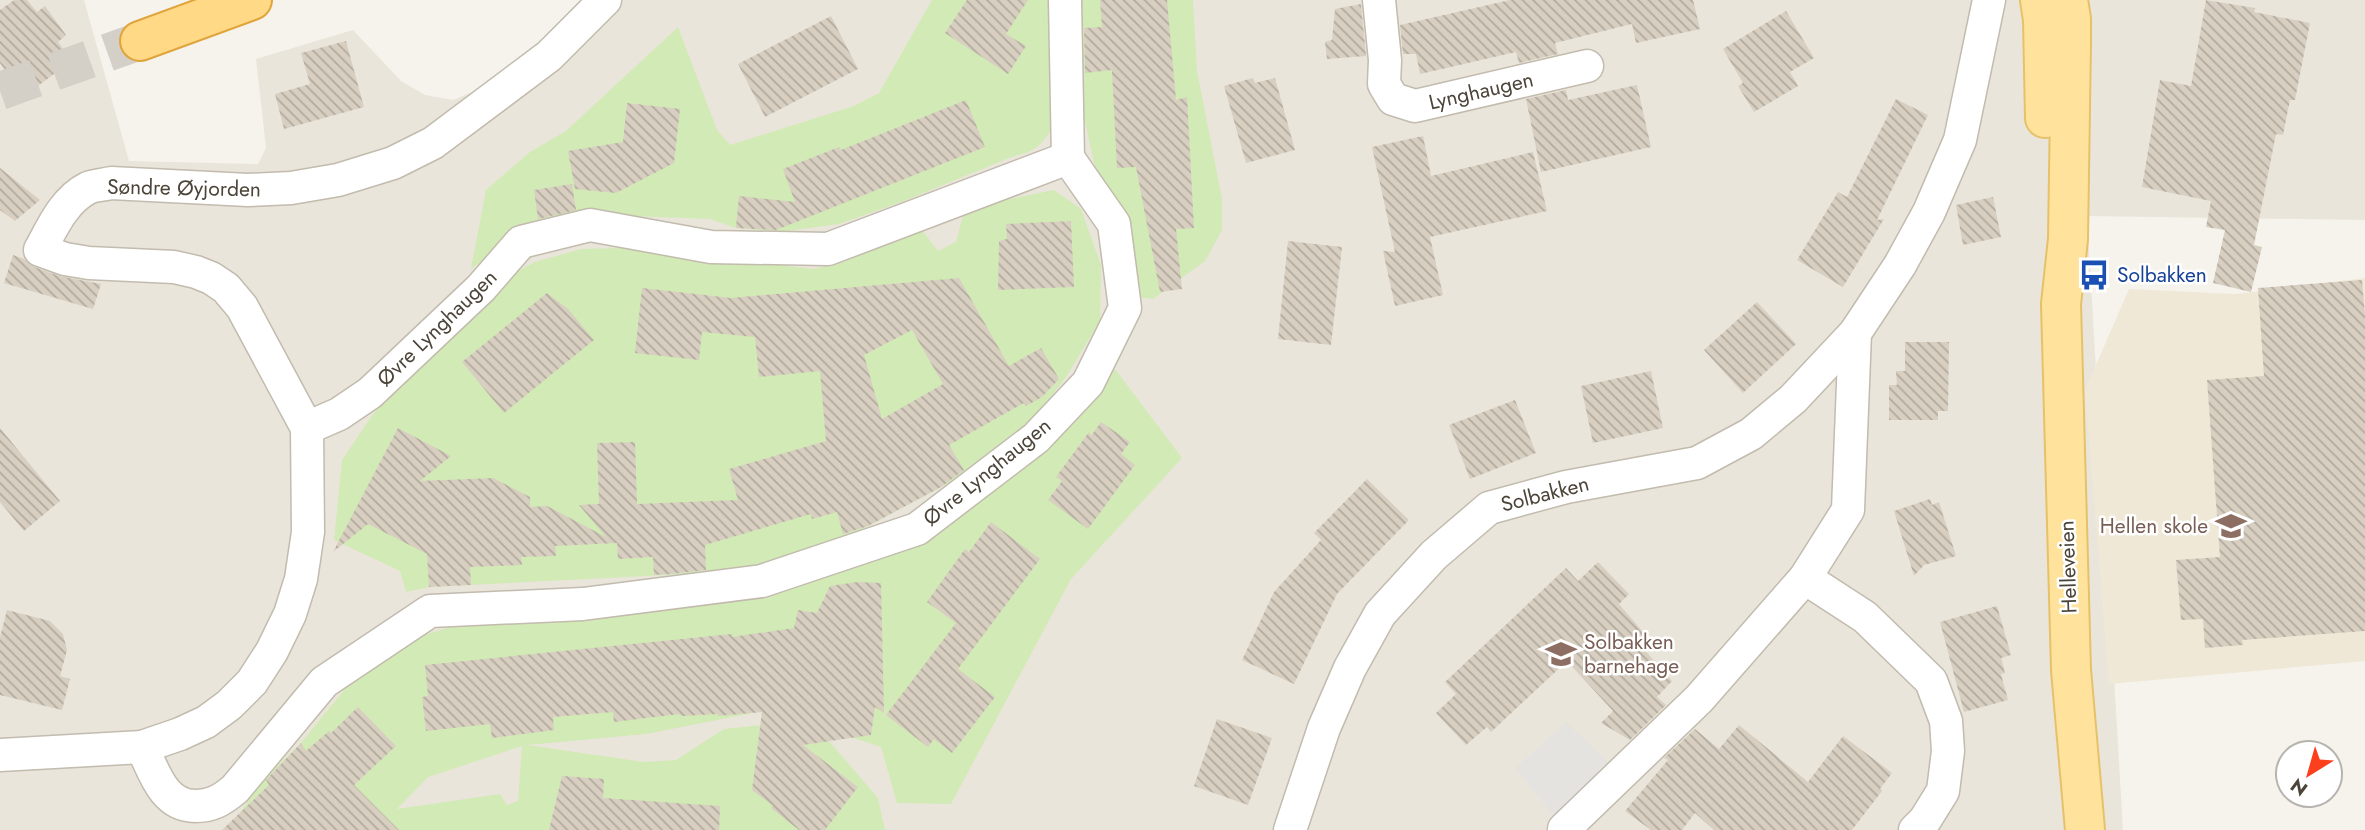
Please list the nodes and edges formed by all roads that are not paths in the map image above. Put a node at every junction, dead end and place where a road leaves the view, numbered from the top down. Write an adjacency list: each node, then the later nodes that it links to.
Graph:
1 (252, 0): 8 (highway)
2 (605, 0): 13 (street, Søndre Øyjorden)
3 (1065, 0): 10 (street)
4 (1379, 0): 9 (street, Lynghaugen)
5 (1989, 0): 12 (street, Solbakken)
6 (2040, 0): 11 (main road, Helleveien)
7 (2068, 0): 11 (main road, Helleveien)
8 (139, 41)
9 (1587, 66)
10 (1068, 158): 13 (street, Øvre Lynghaugen); 15 (street, Øvre Lynghaugen)
11 (2061, 304): 20 (main road, Helleveien)
12 (1855, 333): 14 (street); 18 (street, Solbakken)
13 (307, 428): 15 (street, Søndre Øyjorden)
14 (1805, 578): 17 (street); 19 (street)
15 (142, 747): 16 (street, Søndre Øyjorden)
16 (0, 755)
17 (1564, 829)
18 (1290, 830)
19 (1915, 830)
20 (2085, 830)

